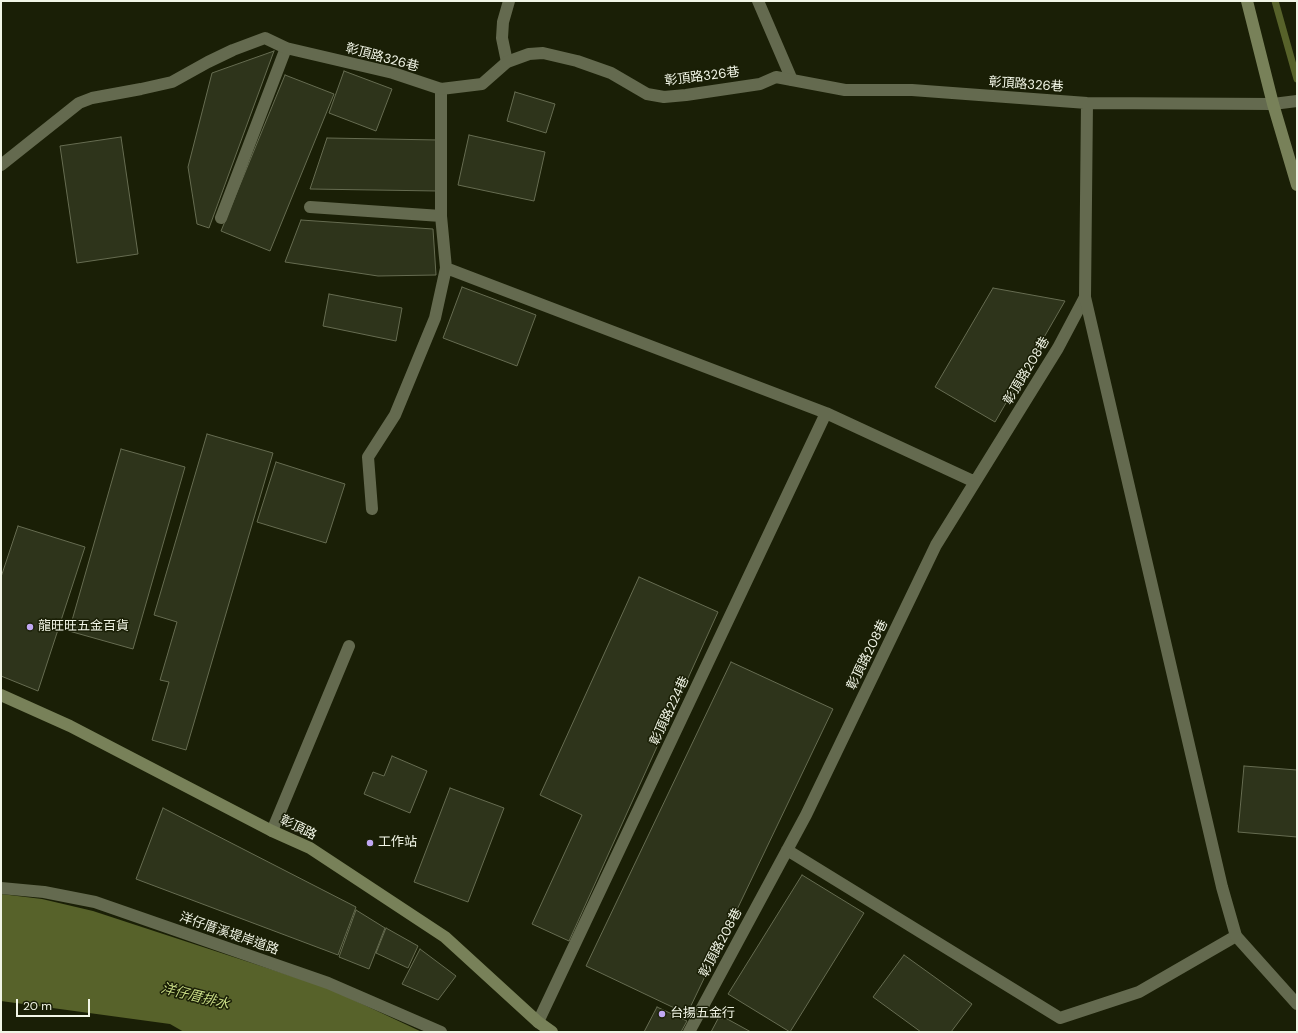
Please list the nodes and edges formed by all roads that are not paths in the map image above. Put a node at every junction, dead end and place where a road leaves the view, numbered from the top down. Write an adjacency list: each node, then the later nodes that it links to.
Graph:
1 (508, 1): 5 (street)
2 (758, 1): 6 (street)
3 (1247, 1): 10 (street)
4 (286, 48): 7 (street, 彰頂路326巷); 11 (street, 彰頂路326巷); 15 (street)
5 (507, 62): 6 (street, 彰頂路326巷); 7 (street, 彰頂路326巷)
6 (792, 80): 9 (street, 彰頂路326巷)
7 (441, 89): 14 (street)
8 (1292, 101): 10 (street, 彰頂路326巷)
9 (1087, 103): 10 (street, 彰頂路326巷); 17 (street)
10 (1273, 104): 12 (street)
11 (1, 165)
12 (1297, 185)
13 (310, 207): 14 (street)
14 (441, 216): 16 (street)
15 (221, 218)
16 (446, 268): 18 (street); 20 (street)
17 (1085, 297): 19 (street, 彰頂路208巷); 26 (street)
18 (826, 413): 19 (street); 28 (street, 彰頂路224巷)
19 (975, 482): 24 (street, 彰頂路208巷)
20 (372, 509)
21 (349, 646): 23 (street)
22 (1, 695): 23 (street, 彰頂路)
23 (272, 830): 28 (street, 彰頂路)
24 (787, 850): 26 (street); 31 (street, 彰頂路208巷)
25 (1, 888): 29 (street, 洋仔厝溪堤岸道路)
26 (1236, 936): 27 (street)
27 (1297, 1004)
28 (538, 1022): 30 (street, 彰頂路)
29 (441, 1032)
30 (552, 1032)
31 (689, 1032)

